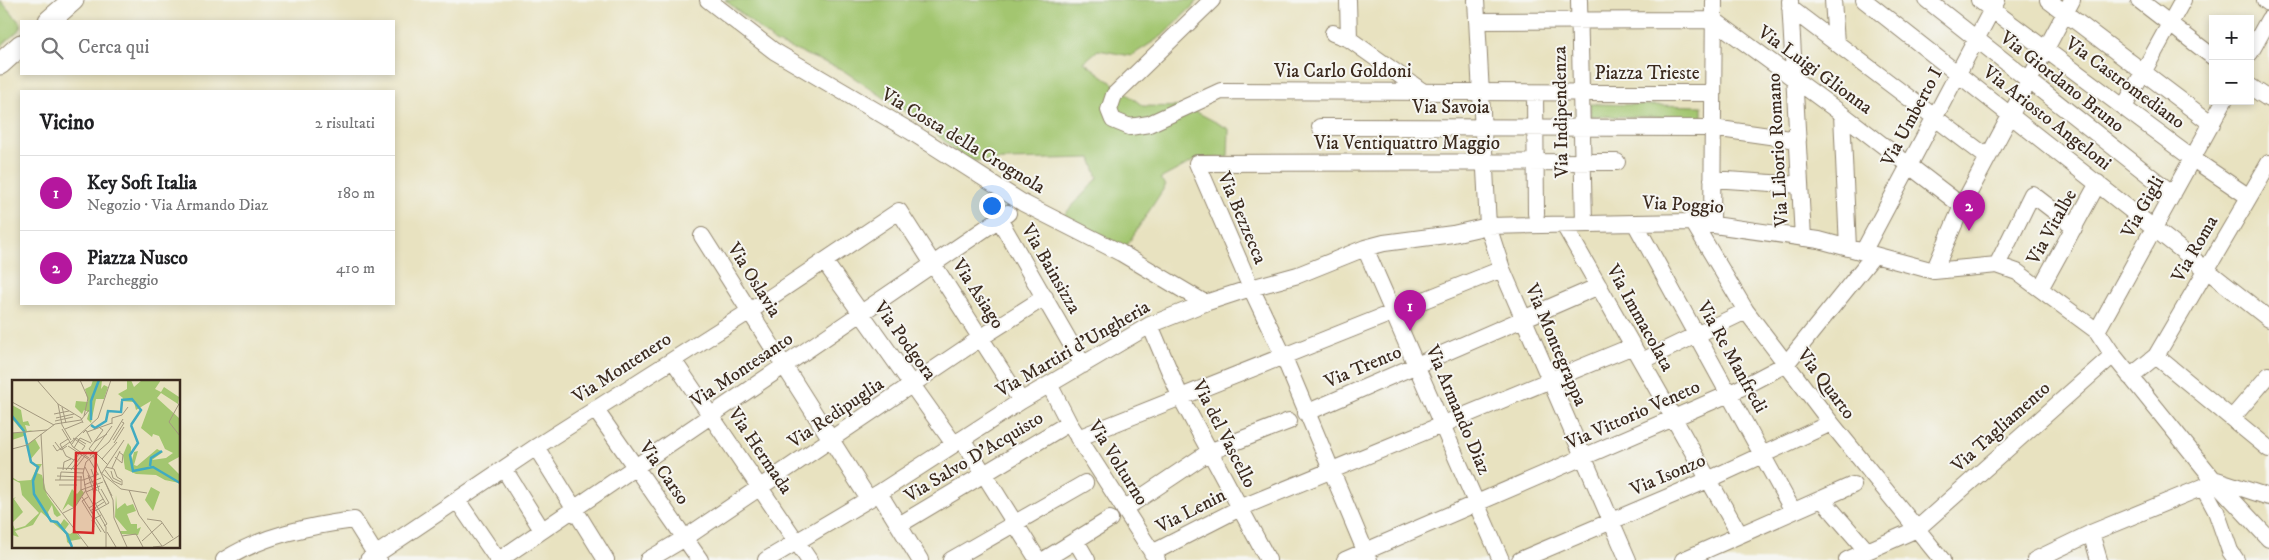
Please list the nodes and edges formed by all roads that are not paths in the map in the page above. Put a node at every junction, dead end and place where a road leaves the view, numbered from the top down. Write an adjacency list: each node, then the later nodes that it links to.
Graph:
1 (73, 0): 20 (main road)
2 (708, 0): 97 (street, Via Costa della Crognola)
3 (1212, 0): 39 (street, Via Carlo Goldoni)
4 (1348, 0): 26 (street)
5 (1476, 0): 22 (street, Via Montegrappa)
6 (1579, 0): 23 (street, Via Indipendenza)
7 (1714, 0): 21 (street)
8 (1833, 0): 28 (street)
9 (1864, 0): 35 (street, Via Ariosto Angeloni)
10 (1927, 0): 27 (street, Via Giordano Bruno)
11 (2048, 0): 18 (street)
12 (2139, 0): 24 (street)
13 (2183, 0): 24 (street)
14 (2264, 0): 16 (street)
15 (1989, 3): 27 (street, Via Umberto I); 31 (street, Via Castromediano)
16 (2269, 3)
17 (1790, 4): 28 (street); 36 (street, Via Liborio Romano)
18 (2069, 6): 31 (street); 34 (street)
19 (2269, 19): 30 (street)
20 (50, 20)
21 (1714, 20): 23 (street); 36 (street, Via Luigi Glionna); 43 (street)
22 (1477, 21): 23 (street); 41 (street, Via Montegrappa)
23 (1579, 21): 40 (street, Via Indipendenza)
24 (2170, 24): 32 (street); 34 (street)
25 (1333, 33): 26 (street)
26 (1349, 39): 39 (street)
27 (1976, 39): 35 (street, Via Umberto I); 37 (street, Via Giordano Bruno)
28 (1836, 43): 49 (street)
29 (20, 46): 33 (main road)
30 (2254, 46)
31 (2045, 49): 37 (street); 46 (street, Via Castromediano)
32 (2209, 54)
33 (0, 64)
34 (2143, 71): 46 (street); 50 (street)
35 (1958, 74): 48 (street, Via Ariosto Angeloni); 49 (street, Via Umberto I)
36 (1794, 80): 47 (street, Via Luigi Glionna); 56 (street, Via Liborio Romano)
37 (2028, 81): 48 (street); 69 (street, Via Giordano Bruno)
38 (2254, 89): 44 (street)
39 (1422, 91): 41 (street, Via Carlo Goldoni)
40 (1581, 92): 42 (street, Via Carlo Goldoni); 43 (street, Piazza Trieste); 54 (street, Via Indipendenza)
41 (1481, 93): 42 (street, Via Carlo Goldoni); 52 (street, Via Montegrappa)
42 (1535, 93): 53 (street)
43 (1713, 93): 55 (street)
44 (2269, 99)
45 (2222, 105): 50 (street, Via Gigli)
46 (2124, 107): 58 (street, Via Castromediano)
47 (1842, 114): 65 (street, Via Luigi Glionna); 86 (street)
48 (2010, 116): 57 (street); 67 (street, Via Ariosto Angeloni)
49 (1935, 117): 57 (street); 65 (street, Via Umberto I)
50 (2212, 124): 58 (street, Via Gigli)
51 (1320, 127): 52 (street, Via Savoia)
52 (1482, 127): 53 (street, Via Savoia); 59 (street, Via Montegrappa)
53 (1535, 127): 54 (street, Via Savoia); 60 (street)
54 (1582, 127): 55 (street); 61 (street, Via Indipendenza)
55 (1713, 128): 56 (street); 66 (street)
56 (1798, 140): 68 (street, Via Liborio Romano)
57 (1987, 157): 71 (street)
58 (2193, 159): 69 (street, Via Gigli); 70 (street, Via Castromediano)
59 (1484, 162): 60 (street, Via Ventiquattro Maggio); 64 (street, Via Ventiquattro Maggio); 80 (street, Via Montegrappa)
60 (1536, 162): 61 (street, Via Ventiquattro Maggio); 73 (street)
61 (1583, 162): 62 (street, Via Ventiquattro Maggio); 77 (street, Via Indipendenza)
62 (1617, 162)
63 (2269, 163): 70 (street, Via Roma)
64 (1197, 164): 94 (street, Via Bezzecca)
65 (1909, 165): 71 (street, Via Luigi Glionna); 86 (street, Via Umberto I)
66 (1712, 179): 68 (street); 78 (street)
67 (2098, 183): 81 (street, Via Vitalbe); 82 (street, Via Ariosto Angeloni)
68 (1800, 185): 84 (street, Via Liborio Romano)
69 (2173, 194): 82 (street, Via Gigli)
70 (2249, 197): 90 (street, Via Roma)
71 (1962, 206): 92 (street)
72 (899, 210): 87 (street, Via Montenero); 88 (street, Via Asiago)
73 (1536, 214)
74 (1003, 216): 88 (street, Via Montesanto); 96 (street, Via Bainsizza)
75 (1635, 222): 76 (street, Via Poggio); 77 (street, Via Poggio); 106 (street, Via Re Manfredi)
76 (1693, 222): 78 (street, Via Poggio); 99 (street, Via Quarto)
77 (1584, 224): 79 (street, Via Poggio)
78 (1712, 224): 84 (street, Via Poggio)
79 (1564, 225): 80 (street, Via Poggio); 93 (street, Via Immacolata)
80 (1488, 226): 85 (street, Via Martiri d'Ungheria); 91 (street, Via Montegrappa)
81 (2075, 227): 89 (street); 95 (street, Via Vitalbe)
82 (2155, 228): 90 (street, Via Ariosto Angeloni); 105 (street, Via Gigli)
83 (702, 236): 98 (street, Via Oslavia)
84 (1803, 238): 86 (street, Via Poggio)
85 (1366, 248): 94 (street, Via Martiri d'Ungheria); 100 (street, Via Armando Diaz)
86 (1862, 252): 92 (street, Via Poggio); 114 (street, Via Vittorio Veneto)
87 (824, 261): 98 (street, Via Montenero); 101 (street, Via Podgora)
88 (934, 263): 101 (street, Via Montesanto); 107 (street, Via Asiago)
89 (1996, 264): 92 (street); 95 (street)
90 (2206, 268): 102 (street, Via Ariosto Angeloni); 111 (street, Via Roma)
91 (1502, 269): 100 (street); 103 (street, Via Montegrappa)
92 (1934, 271)
93 (1599, 286): 103 (street, Via Trento); 108 (street, Via Immacolata)
94 (1250, 288): 97 (street, Via Martiri d'Ungheria); 109 (street, Via Bezzecca)
95 (2040, 289): 105 (street)
96 (1045, 297): 107 (street, Via Redipuglia); 116 (street, Via Bainsizza)
97 (1205, 303): 104 (street, Via Martiri d'Ungheria)
98 (750, 311): 112 (street, Via Montenero); 115 (street, Via Oslavia)
99 (1746, 311): 106 (street); 114 (street, Via Quarto)
100 (1393, 312): 109 (street); 117 (street, Via Armando Diaz)
101 (860, 313): 115 (street, Via Montesanto); 121 (street, Via Podgora)
102 (2269, 319)
103 (1524, 320): 117 (street, Via Trento); 120 (street, Via Montegrappa)
104 (1150, 325): 116 (street, Via Martiri d'Ungheria); 124 (street, Via del Vascello)
105 (2097, 331): 110 (street)
106 (1696, 335): 113 (street); 123 (street, Via Re Manfredi)
107 (982, 337): 121 (street, Via Redipuglia); 125 (street, Via Asiago)
108 (1633, 346): 113 (street, Via Immacolata); 120 (street, Via Lenin)
109 (1283, 355): 124 (street); 127 (street, Via Bezzecca)
110 (2113, 356): 119 (street); 165 (street, Via Tagliamento)
111 (2156, 356): 119 (street); 130 (street)
112 (673, 360): 126 (street, Via Montenero); 128 (street, Via Hermada)
113 (1642, 361): 129 (street, Via Immacolata)
114 (1786, 364): 123 (street, Via Vittorio Veneto); 133 (street, Via Quarto)
115 (784, 365): 128 (street, Via Montesanto); 136 (street, Via Oslavia)
116 (1083, 365): 122 (street, Via Martiri d'Ungheria)
117 (1418, 365): 127 (street, Via Trento); 134 (street, Via Armando Diaz)
118 (2269, 375): 130 (street)
119 (2130, 376): 149 (street)
120 (1550, 381): 134 (street, Via Lenin); 142 (street, Via Montegrappa)
121 (912, 385): 136 (street, Via Redipuglia); 137 (street, Via Podgora)
122 (1050, 386): 125 (street, Via Martiri d'Ungheria); 132 (street, Via Volturno)
123 (1729, 394): 129 (street, Via Vittorio Veneto); 141 (street, Via Re Manfredi)
124 (1180, 396): 135 (street); 140 (street, Via del Vascello)
125 (1021, 401): 137 (street, Via Martiri d'Ungheria)
126 (595, 409): 138 (street, Via Montenero); 143 (street, Via Carso)
127 (1306, 413): 145 (street, Via Bezzecca)
128 (711, 415): 143 (street, Via Montesanto); 151 (street, Via Hermada)
129 (1673, 418): 142 (street, Via Vittorio Veneto); 147 (street, Via Immacolata)
130 (2232, 418): 139 (street)
131 (1289, 421): 140 (street)
132 (1069, 423): 135 (street, Via Volturno); 146 (street, Via Salvo D'Acquisto)
133 (1830, 423): 141 (street, Via Isonzo); 165 (street, Via Quarto)
134 (1442, 425): 145 (street, Via Lenin); 156 (street, Via Armando Diaz)
135 (1078, 438): 159 (street, Via Volturno)
136 (832, 440): 151 (street, Via Redipuglia); 152 (street, Via Oslavia)
137 (958, 442): 146 (street, Via Podgora); 152 (street, Via Martiri d'Ungheria)
138 (536, 447): 144 (street, Via Montenero); 158 (street)
139 (2269, 449)
140 (1209, 452): 157 (street, Via del Vascello); 159 (street)
141 (1762, 455): 147 (street, Via Isonzo); 160 (street, Via Re Manfredi)
142 (1583, 459): 156 (street, Via Vittorio Veneto); 162 (street, Via Montegrappa)
143 (635, 467): 158 (street, Via Montesanto); 169 (street, Via Carso)
144 (504, 469): 155 (street, Via Montenero); 166 (street)
145 (1332, 470): 157 (street, Via Lenin); 175 (street, Via Bezzecca)
146 (984, 474): 163 (street, Via Podgora); 164 (street, Via Salvo D'Acquisto)
147 (1708, 480): 162 (street, Via Isonzo); 168 (street, Via Immacolata)
148 (1085, 483): 163 (street)
149 (2208, 483): 153 (street); 167 (street); 170 (street); 199 (street)
150 (1853, 485): 154 (street)
151 (760, 488): 169 (street, Via Redipuglia); 172 (street, Via Hermada)
152 (873, 495): 164 (street, Via Oslavia); 172 (street, Via Martiri d'Ungheria)
153 (2269, 497)
154 (1822, 499): 160 (street); 173 (street)
155 (458, 500): 176 (street, Via Montenero); 179 (street)
156 (1476, 504): 175 (street, Via Vittorio Veneto); 191 (street, Via Armando Diaz)
157 (1240, 508): 174 (street, Via Lenin); 189 (street, Via del Vascello)
158 (574, 509): 166 (street, Via Montesanto); 180 (street)
159 (1124, 510): 174 (street, Via Volturno)
160 (1794, 511): 168 (street)
161 (1110, 520): 171 (street)
162 (1611, 521): 192 (street, Via Isonzo); 193 (street, Via Montegrappa)
163 (1014, 524): 185 (street); 186 (street, Via Podgora)
164 (900, 525): 177 (street, Via Oslavia)
165 (1916, 529): 173 (street, Via Tagliamento); 196 (street, Via Quarto)
166 (542, 530): 179 (street, Via Montesanto)
167 (2091, 533): 197 (street); 198 (street)
168 (1740, 535): 194 (street)
169 (684, 538): 181 (street, Via Redipuglia); 182 (street, Via Carso)
170 (2269, 539)
171 (1076, 540): 187 (street); 188 (street)
172 (797, 541): 183 (street, Via Martiri d'Ungheria); 184 (street, Via Hermada)
173 (1867, 551): 195 (street, Via Tagliamento)
174 (1154, 556)
175 (1367, 556): 190 (street, Via Vittorio Veneto)
176 (374, 558): 178 (street)
177 (916, 558)
178 (224, 560)
179 (499, 560)
180 (606, 560)
181 (648, 560)
182 (700, 560)
183 (766, 560)
184 (809, 560)
185 (951, 560)
186 (1038, 560)
187 (1044, 560)
188 (1087, 560)
189 (1268, 560)
190 (1346, 560)
191 (1501, 560)
192 (1520, 560)
193 (1628, 560)
194 (1683, 560)
195 (1847, 560)
196 (1942, 560)
197 (2034, 560)
198 (2099, 560)
199 (2236, 560)

